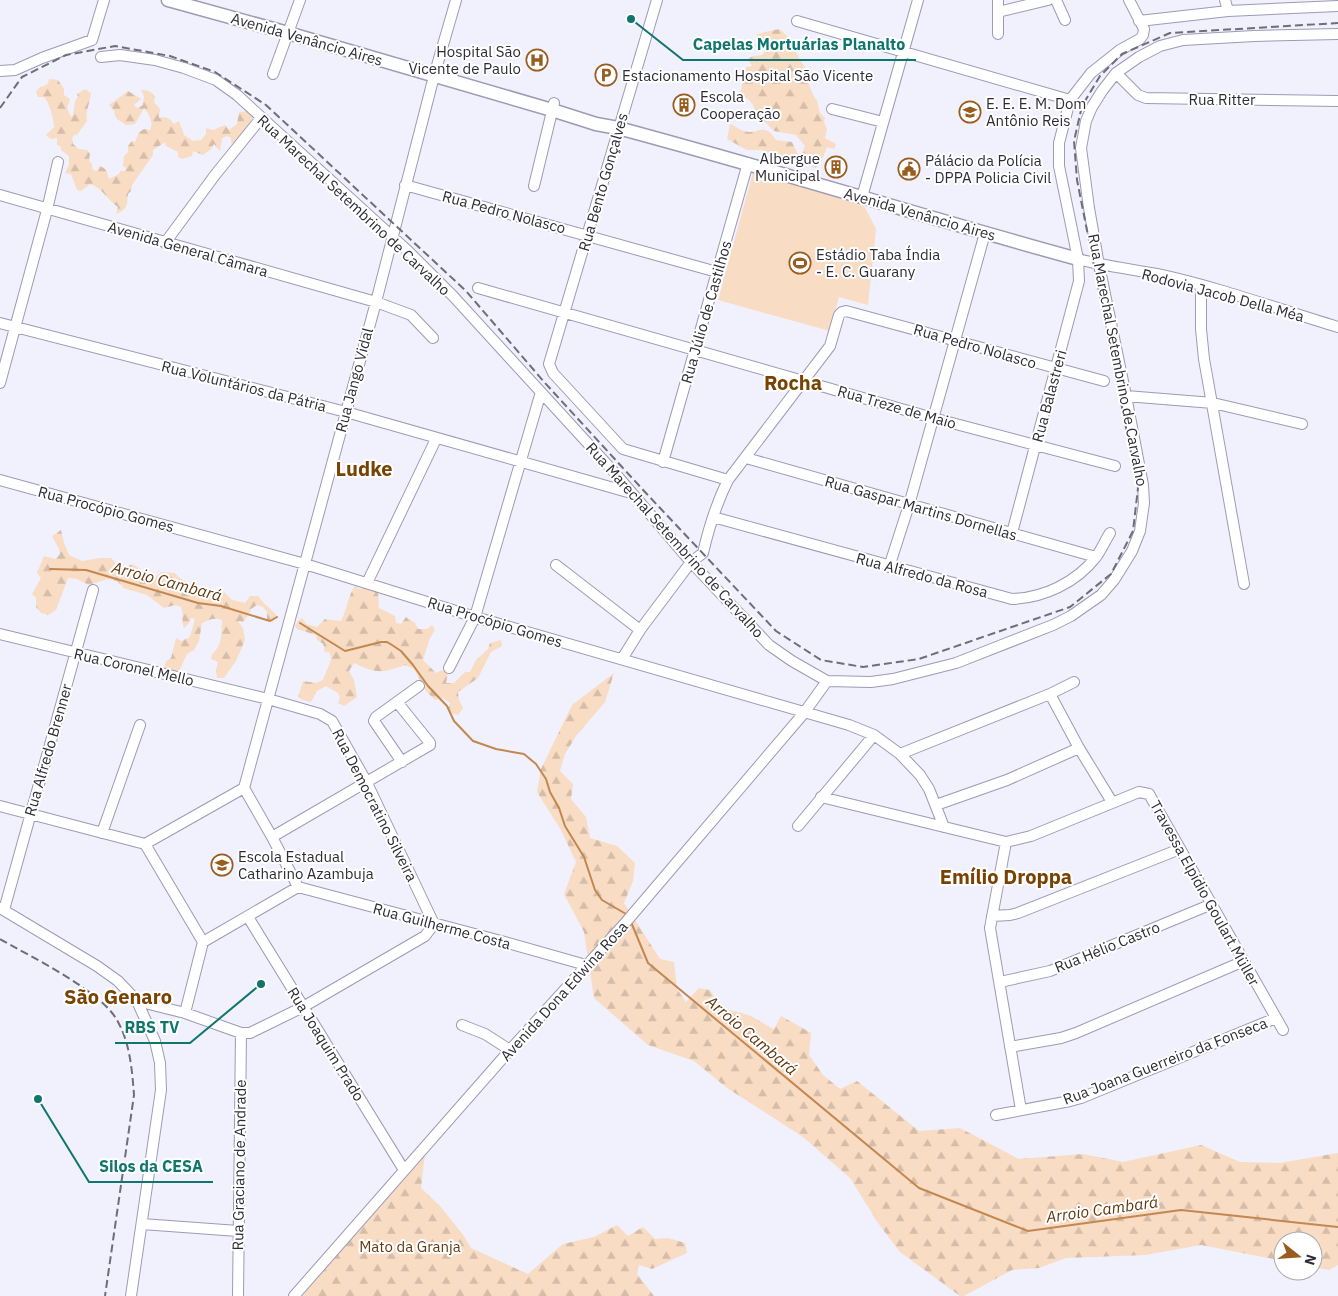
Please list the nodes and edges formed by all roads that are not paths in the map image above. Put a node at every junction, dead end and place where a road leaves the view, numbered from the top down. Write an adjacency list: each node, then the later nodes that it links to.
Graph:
1 (104, 0): 26 (street)
2 (168, 0): 12 (main road, Avenida Venâncio Aires)
3 (300, 0): 21 (street)
4 (456, 0): 27 (street, Rua Jango Vidal)
5 (656, 0): 36 (street, Rua Bento Gonçalves)
6 (918, 0): 24 (street)
7 (998, 0): 17 (street)
8 (1048, 0): 17 (street)
9 (1056, 0): 18 (street)
10 (1129, 0): 20 (street)
11 (1225, 0): 16 (street)
12 (199, 3): 21 (main road, Avenida Venâncio Aires)
13 (1320, 3): 14 (street); 15 (street)
14 (1283, 4): 16 (street)
15 (1338, 6)
16 (1228, 11): 20 (street)
17 (998, 12): 22 (street)
18 (1065, 20)
19 (797, 21): 24 (street)
20 (1139, 21): 30 (street, Rua Marechal Setembrino de Carvalho)
21 (289, 29): 27 (main road, Avenida Venâncio Aires); 29 (street)
22 (998, 34)
23 (1338, 34): 28 (street, Rua Marechal Setembrino de Carvalho)
24 (902, 52): 30 (street); 35 (street)
25 (101, 57): 34 (street, Rua Marechal Setembrino de Carvalho)
26 (0, 72)
27 (435, 72): 32 (main road, Avenida Venâncio Aires); 39 (street, Rua Jango Vidal)
28 (1116, 73): 31 (street, Rua Ritter); 49 (street, Rua Marechal Setembrino de Carvalho)
29 (273, 74)
30 (1070, 100): 48 (street, Rua Marechal Setembrino de Carvalho)
31 (1338, 101)
32 (553, 107): 36 (main road, Avenida Venâncio Aires); 40 (street)
33 (832, 109): 35 (street)
34 (261, 118): 46 (street, Rua Marechal Setembrino de Carvalho); 47 (street)
35 (883, 122): 42 (street)
36 (618, 128): 38 (main road, Avenida Venâncio Aires); 45 (street, Rua Bento Gonçalves)
37 (58, 162): 43 (street)
38 (748, 163): 42 (main road, Avenida Venâncio Aires); 50 (street, Rua Júlio de Castilhos)
39 (405, 185): 45 (street, Rua Pedro Nolasco); 46 (street, Rua Jango Vidal)
40 (534, 186)
41 (0, 195): 43 (street, Avenida General Câmara)
42 (862, 197): 44 (main road, Avenida Venâncio Aires)
43 (47, 210): 47 (street, Avenida General Câmara); 56 (street)
44 (985, 233): 48 (main road, Avenida Venâncio Aires); 59 (street)
45 (587, 235): 50 (street, Rua Pedro Nolasco); 54 (street, Rua Bento Gonçalves)
46 (392, 237): 53 (street, Rua Jango Vidal); 65 (street, Rua Marechal Setembrino de Carvalho)
47 (165, 243): 53 (street, Avenida General Câmara)
48 (1078, 259): 49 (street, Rodovia Jacob Della Méa); 61 (street, Rua Balastreri)
49 (1099, 265): 51 (street, Rodovia Jacob Della Méa); 66 (street, Rua Marechal Setembrino de Carvalho)
50 (717, 272): 60 (street, Rua Júlio de Castilhos)
51 (1201, 285): 57 (street, Rodovia Jacob Della Méa); 67 (street)
52 (478, 288): 54 (street, Rua Treze de Maio)
53 (376, 302): 58 (street, Avenida General Câmara); 68 (street, Rua Jango Vidal)
54 (564, 313): 60 (street, Rua Treze de Maio); 75 (street, Rua Bento Gonçalves)
55 (0, 323): 56 (street, Rua Voluntários da Pátria)
56 (16, 327): 64 (street); 68 (street, Rua Voluntários da Pátria)
57 (1338, 327)
58 (433, 338)
59 (954, 340): 61 (street, Rua Pedro Nolasco); 62 (street, Rua Pedro Nolasco); 69 (street)
60 (695, 351): 62 (street, Rua Treze de Maio); 75 (street, Rua Júlio de Castilhos)
61 (1056, 369): 63 (street, Rua Pedro Nolasco); 72 (street, Rua Balastreri)
62 (803, 380): 69 (street, Rua Treze de Maio); 73 (street)
63 (1104, 381)
64 (0, 383)
65 (541, 392): 74 (street); 79 (street, Rua Marechal Setembrino de Carvalho)
66 (1126, 396): 67 (street); 100 (street, Rua Marechal Setembrino de Carvalho)
67 (1213, 403): 70 (street); 92 (street)
68 (346, 412): 71 (street, Rua Voluntários da Pátria); 87 (street, Rua Jango Vidal)
69 (933, 418): 72 (street, Rua Treze de Maio); 80 (street)
70 (1302, 424)
71 (436, 439): 74 (street, Rua Voluntários da Pátria); 91 (street)
72 (1035, 446): 76 (street, Rua Treze de Maio); 82 (street, Rua Balastreri)
73 (746, 458): 78 (street); 80 (street, Rua Gaspar Martins Dornellas)
74 (520, 461): 79 (street, Rua Voluntários da Pátria); 94 (street)
75 (663, 462): 78 (street)
76 (1115, 466)
77 (0, 480): 87 (street, Rua Procópio Gomes)
78 (728, 480): 81 (street)
79 (631, 493): 86 (street, Rua Marechal Setembrino de Carvalho)
80 (909, 505): 82 (street, Rua Gaspar Martins Dornellas); 89 (street)
81 (712, 517): 84 (street); 89 (street, Rua Alfredo da Rosa)
82 (1012, 533): 85 (street, Rua Gaspar Martins Dornellas)
83 (1110, 533): 85 (street, Rua Alfredo da Rosa)
84 (703, 553): 86 (street); 90 (street)
85 (1096, 557): 89 (street, Rua Alfredo da Rosa)
86 (691, 562): 90 (street, Rua Marechal Setembrino de Carvalho); 95 (street)
87 (305, 564): 91 (street, Rua Procópio Gomes); 104 (street, Rua Jango Vidal)
88 (556, 565): 95 (street)
89 (889, 567)
90 (702, 574): 100 (street, Rua Marechal Setembrino de Carvalho)
91 (367, 583): 94 (street, Rua Procópio Gomes)
92 (1244, 584)
93 (93, 590): 97 (street, Rua Alfredo Brenner)
94 (475, 617): 98 (street, Rua Procópio Gomes); 99 (street)
95 (640, 630): 98 (street)
96 (0, 634): 97 (street, Rua Coronel Mello)
97 (75, 653): 104 (street, Rua Coronel Mello); 118 (street, Rua Alfredo Brenner)
98 (622, 659): 106 (street, Rua Procópio Gomes)
99 (450, 668)
100 (827, 681): 106 (street, Avenida Dona Edwina Rosa)
101 (1074, 682): 103 (street)
102 (419, 686): 105 (street)
103 (1050, 694): 109 (street); 110 (street)
104 (268, 699): 112 (street, Rua Democratino Silveira); 113 (street, Rua Jango Vidal)
105 (397, 702): 111 (street); 111 (street)
106 (804, 713): 108 (street, Rua Procópio Gomes); 134 (street, Avenida Dona Edwina Rosa)
107 (140, 725): 121 (street)
108 (874, 735): 110 (street, Rua Procópio Gomes); 114 (street)
109 (1079, 748): 115 (street); 116 (street)
110 (900, 754): 116 (street, Rua Procópio Gomes)
111 (402, 762): 112 (street)
112 (366, 781): 122 (street); 131 (street, Rua Democratino Silveira)
113 (244, 788): 122 (street); 124 (street)
114 (821, 797): 119 (street); 120 (street, Travessa Elpídio Goulart Müller)
115 (1112, 802): 123 (street, Travessa Elpídio Goulart Müller); 125 (street, Travessa Elpídio Goulart Müller)
116 (936, 805): 120 (street, Rua Procópio Gomes)
117 (0, 806): 118 (street)
118 (30, 814): 121 (street); 128 (street, Rua Alfredo Brenner)
119 (798, 826)
120 (944, 828): 123 (street, Travessa Elpídio Goulart Müller)
121 (102, 833): 124 (street)
122 (272, 837): 126 (street)
123 (1006, 842): 130 (street)
124 (145, 844): 132 (street)
125 (1180, 849): 127 (street, Travessa Elpídio Goulart Müller); 130 (street)
126 (298, 887): 129 (street); 131 (street, Rua Guilherme Costa)
127 (1212, 904): 133 (street, Travessa Elpídio Goulart Müller); 135 (street, Rua Hélio Castro)
128 (2, 909): 136 (street)
129 (248, 916): 132 (street); 137 (street, Rua Joaquim Prado)
130 (992, 916): 135 (street)
131 (434, 924): 134 (street, Rua Guilherme Costa); 137 (street)
132 (203, 942): 138 (street)
133 (1244, 961): 139 (street, Travessa Elpídio Goulart Müller); 143 (street)
134 (586, 965): 144 (street, Avenida Dona Edwina Rosa)
135 (1000, 982): 143 (street)
136 (137, 1001): 138 (street); 148 (street)
137 (304, 1007): 142 (street); 147 (street, Rua Joaquim Prado)
138 (185, 1013): 142 (street)
139 (1276, 1018): 141 (street, Travessa Elpídio Goulart Müller); 145 (street, Rua Joana Guerreiro da Fonseca)
140 (462, 1025): 144 (street)
141 (1283, 1030)
142 (241, 1033): 149 (street, Rua Graciano de Andrade)
143 (1010, 1047): 145 (street)
144 (510, 1050): 147 (street, Avenida Dona Edwina Rosa)
145 (1021, 1110): 146 (street, Rua Joana Guerreiro da Fonseca)
146 (996, 1115)
147 (404, 1170): 152 (street, Avenida Dona Edwina Rosa)
148 (142, 1224): 149 (street); 150 (street)
149 (238, 1232): 151 (street, Rua Graciano de Andrade)
150 (131, 1296)
151 (238, 1296)
152 (294, 1296)

